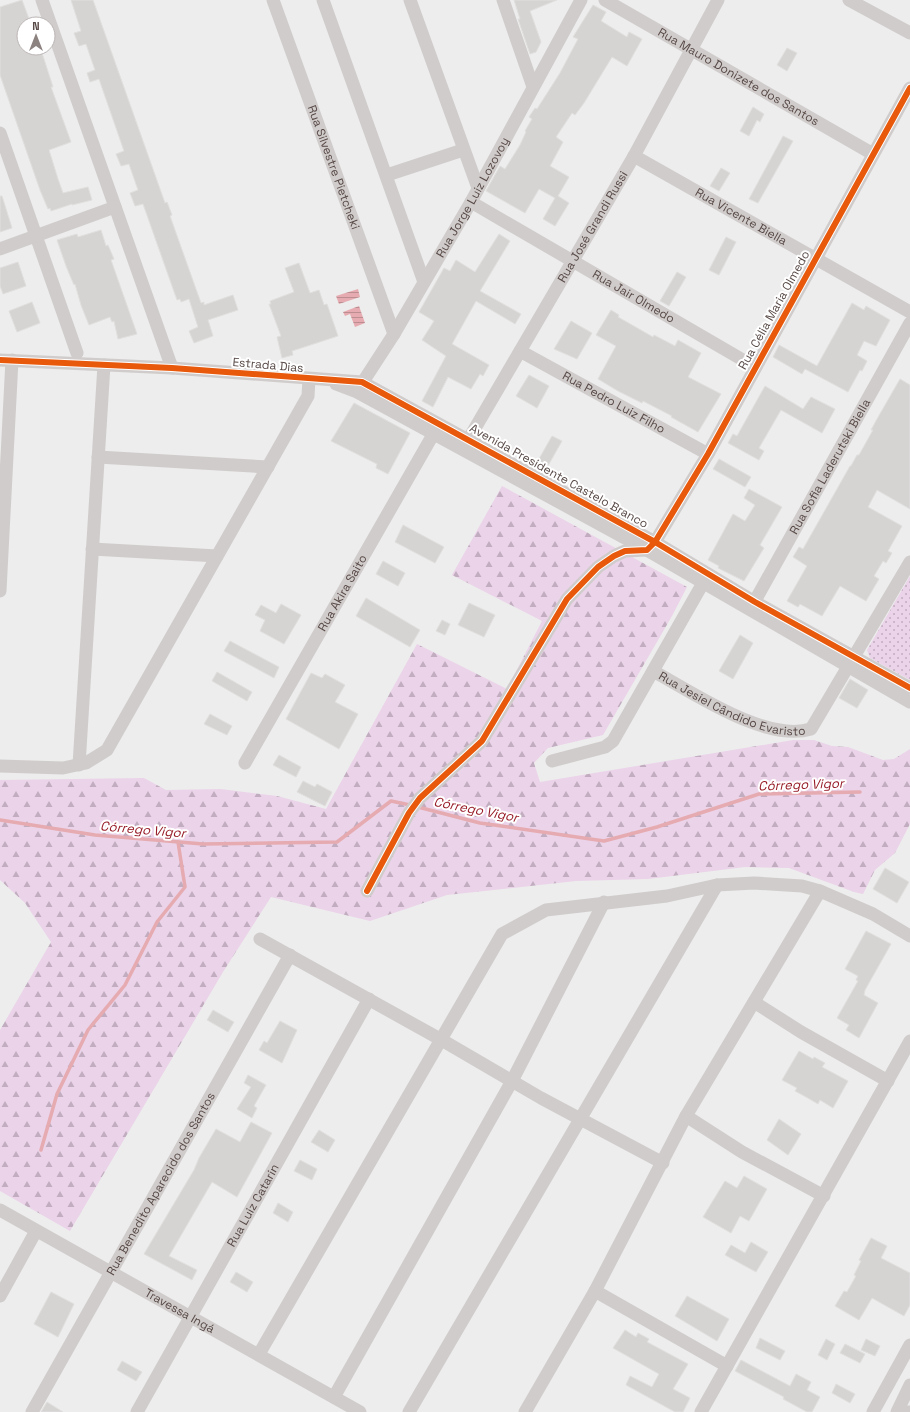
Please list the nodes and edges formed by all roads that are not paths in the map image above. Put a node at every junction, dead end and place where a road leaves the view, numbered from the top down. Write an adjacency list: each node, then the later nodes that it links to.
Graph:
1 (42, 0): 21 (street)
2 (273, 0): 29 (street, Rua Silvestre Pietcheki)
3 (323, 0): 18 (street)
4 (410, 0): 15 (street)
5 (503, 0): 12 (street)
6 (581, 0): 12 (street, Rua Jorge Luiz Lozovoy)
7 (605, 0): 11 (street, Rua Mauro Donizete dos Santos)
8 (718, 0): 11 (street, Rua José Grandi Russi)
9 (849, 0): 10 (street)
10 (910, 33)
11 (691, 50): 16 (street, Rua Mauro Donizete dos Santos); 17 (street, Rua José Grandi Russi)
12 (533, 87): 19 (street, Rua Jorge Luiz Lozovoy)
13 (910, 88): 16 (street, Rua Célia Maria Olmedo)
14 (0, 134): 22 (street)
15 (463, 150): 18 (street); 19 (street)
16 (873, 154): 24 (street, Rua Célia Maria Olmedo)
17 (634, 156): 24 (street, Rua Vicente Biella); 25 (street, Rua José Grandi Russi)
18 (387, 175): 26 (street)
19 (478, 188): 20 (street, Rua Jorge Luiz Lozovoy)
20 (471, 202): 25 (street, Rua Jair Olmedo); 26 (street, Rua Jorge Luiz Lozovoy)
21 (115, 207): 22 (street); 35 (street)
22 (36, 236): 23 (street); 31 (street)
23 (0, 249)
24 (817, 258): 27 (street, Rua Vicente Biella); 34 (street, Rua Célia Maria Olmedo)
25 (572, 259): 30 (street, Rua José Grandi Russi); 34 (street, Rua Jair Olmedo)
26 (424, 282): 29 (street, Rua Jorge Luiz Lozovoy)
27 (910, 312)
28 (910, 323): 49 (street, Rua Sofia Laderutski Biella)
29 (394, 334): 37 (street, Rua Jorge Luiz Lozovoy)
30 (520, 351): 39 (street, Rua José Grandi Russi); 40 (street, Rua Pedro Luiz Filho)
31 (79, 359): 32 (street); 33 (street)
32 (6, 360): 48 (street)
33 (104, 365): 35 (street); 41 (street)
34 (755, 367): 40 (street, Rua Célia Maria Olmedo)
35 (172, 368): 36 (street, Estrada Dias)
36 (309, 379): 37 (street, Estrada Dias); 42 (street)
37 (360, 387): 38 (street, Avenida Presidente Castelo Branco)
38 (436, 429): 39 (street, Avenida Presidente Castelo Branco); 55 (street, Rua Akira Saito)
39 (466, 445): 43 (street, Avenida Presidente Castelo Branco)
40 (708, 454): 43 (street, Rua Célia Maria Olmedo)
41 (98, 457): 42 (street); 44 (street)
42 (268, 466): 45 (street)
43 (651, 546): 47 (street, Avenida Presidente Castelo Branco); 49 (street, Avenida Presidente Castelo Branco); 59 (street)
44 (92, 549): 45 (street); 56 (street)
45 (217, 556): 56 (street)
46 (910, 562): 50 (street, Rua Jesiel Cândido Evaristo)
47 (703, 583): 49 (street, Avenida Presidente Castelo Branco); 51 (street)
48 (0, 591)
49 (753, 606): 50 (street, Avenida Presidente Castelo Branco)
50 (851, 662): 51 (street, Rua Jesiel Cândido Evaristo); 52 (street, Avenida Presidente Castelo Branco); 53 (street, Avenida Presidente Castelo Branco)
51 (653, 671): 54 (street)
52 (910, 688)
53 (910, 702)
54 (552, 761)
55 (245, 763)
56 (79, 765): 57 (street)
57 (0, 766)
58 (717, 885): 60 (street); 61 (street); 72 (street)
59 (367, 891)
60 (820, 891): 62 (street); 66 (street)
61 (604, 902): 67 (street); 69 (street)
62 (910, 936)
63 (260, 939): 64 (street)
64 (290, 955): 65 (street); 77 (street, Rua Benedito Aparecido dos Santos)
65 (369, 1000): 67 (street); 80 (street, Rua Luiz Catarin)
66 (754, 1002): 70 (street); 71 (street)
67 (440, 1039): 69 (street); 82 (street)
68 (910, 1041): 70 (street)
69 (512, 1081): 72 (street); 86 (street)
70 (888, 1081): 74 (street)
71 (686, 1116): 73 (street); 74 (street)
72 (580, 1118): 73 (street); 92 (street)
73 (663, 1163): 78 (street)
74 (824, 1196): 83 (street)
75 (0, 1210): 76 (street, Travessa Ingá)
76 (36, 1231): 77 (street, Travessa Ingá); 79 (street)
77 (112, 1272): 80 (street, Travessa Ingá); 89 (street, Rua Benedito Aparecido dos Santos)
78 (595, 1291): 83 (street); 87 (street)
79 (0, 1296)
80 (191, 1316): 82 (street, Travessa Ingá); 90 (street, Rua Luiz Catarin)
81 (910, 1346): 84 (street)
82 (259, 1354): 86 (street, Travessa Ingá)
83 (726, 1366): 93 (street)
84 (888, 1384): 85 (street); 88 (street)
85 (909, 1387): 94 (street)
86 (334, 1397): 91 (street, Travessa Ingá)
87 (530, 1410)
88 (878, 1411)
89 (32, 1412)
90 (137, 1412)
91 (360, 1412)
92 (409, 1412)
93 (701, 1412)
94 (897, 1412)

